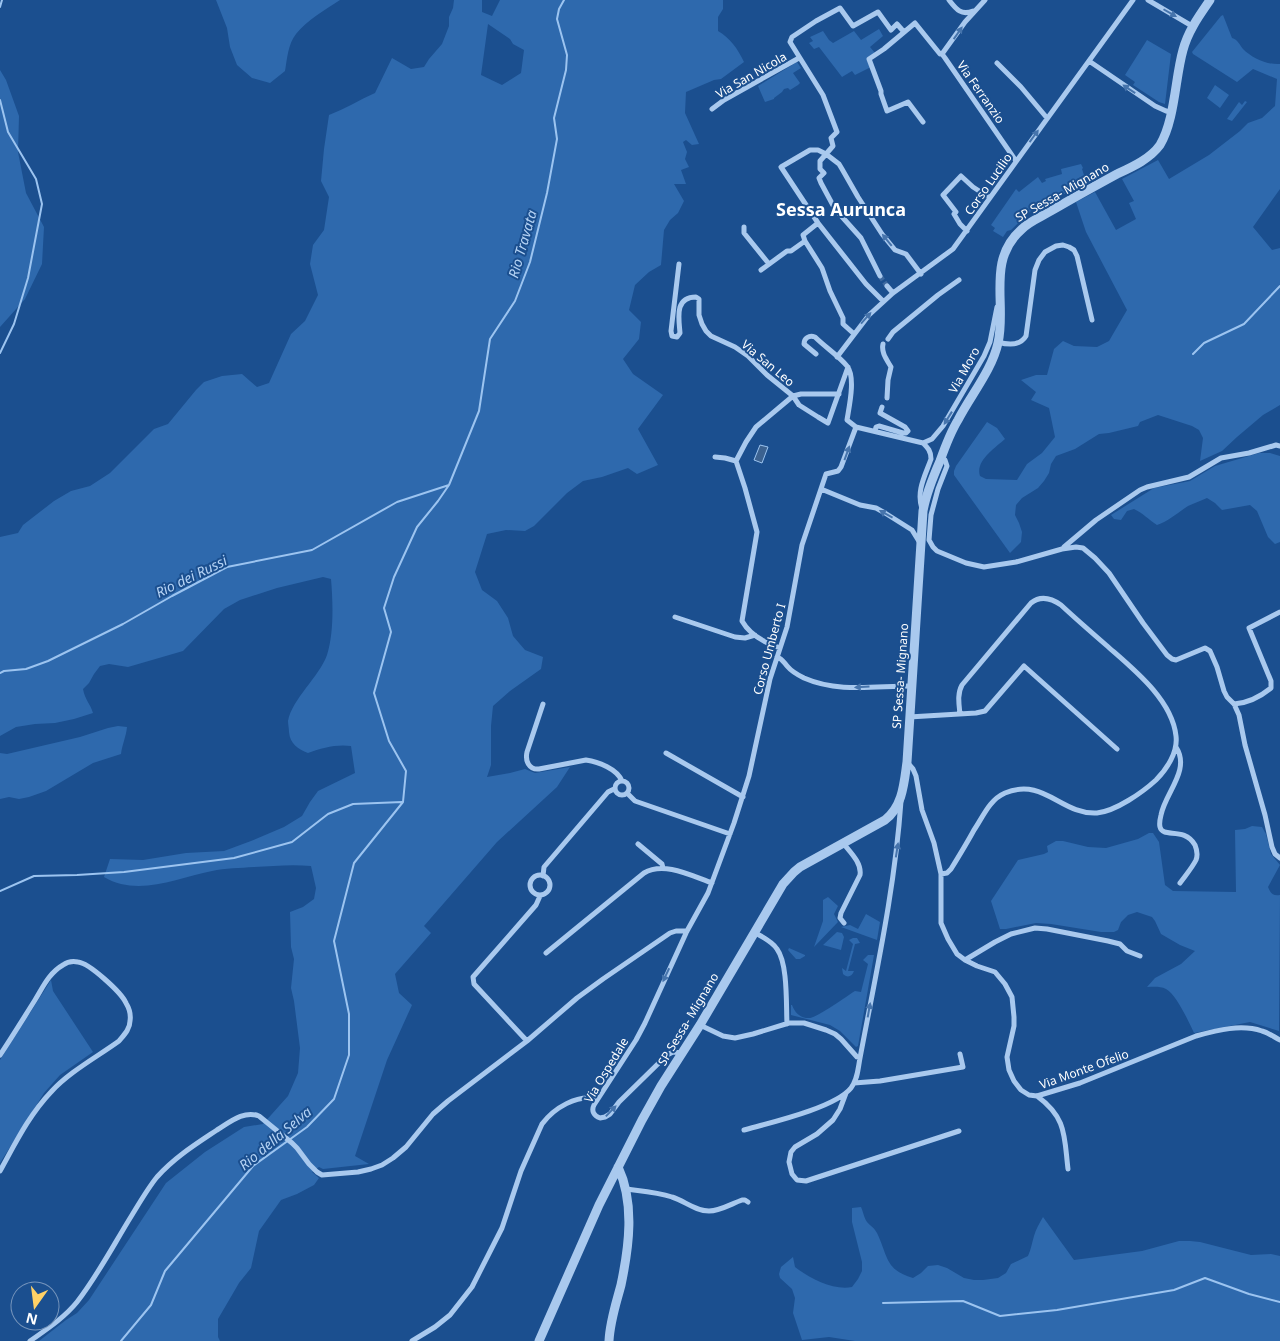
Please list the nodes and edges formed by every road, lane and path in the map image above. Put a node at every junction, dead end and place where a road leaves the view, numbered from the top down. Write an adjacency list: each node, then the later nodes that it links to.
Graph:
1 (949, 0): 6 (street)
2 (985, 0): 6 (street, Via Ferranzio)
3 (1132, 0): 11 (street, Corso Lucilio)
4 (1148, 0): 7 (street, one-way to 7)
5 (1210, 0): 7 (street, SP Sessa- Mignano)
6 (974, 11): 9 (street, Via Ferranzio, one-way to 6)
7 (1192, 26): 14 (street, SP Sessa- Mignano)
8 (904, 32): 9 (street); 10 (street); 16 (street)
9 (942, 54): 18 (street, Via Ferranzio)
10 (799, 58): 13 (street, Via San Nicola); 17 (street)
11 (1089, 61): 14 (street, one-way to 11); 15 (street, Corso Lucilio)
12 (997, 63): 15 (street)
13 (712, 109)
14 (1171, 112): 32 (street, SP Sessa- Mignano)
15 (1047, 118): 18 (street, Corso Lucilio, one-way to 15)
16 (923, 122)
17 (826, 154): 20 (street); 27 (street, one-way to 17); 28 (street)
18 (1016, 161): 19 (street, Corso Lucilio)
19 (990, 198): 22 (street, Corso Lucilio); 22 (street)
20 (818, 223): 23 (street); 33 (street)
21 (744, 227): 25 (street)
22 (967, 231): 27 (street, Corso Lucilio)
23 (805, 242): 25 (street); 35 (street)
24 (679, 264): 43 (street, Via San Leo)
25 (769, 264): 26 (street)
26 (761, 270)
27 (921, 274): 31 (street, Corso Lucilio)
28 (880, 276)
29 (959, 280): 36 (street)
30 (887, 286): 31 (street)
31 (893, 294): 33 (street, Corso Lucilio)
32 (1000, 294): 37 (street, SP Sessa- Mignano); 48 (street, Via Moro, one-way to 48)
33 (883, 302): 35 (street, Corso Lucilio, one-way to 33)
34 (1092, 320): 37 (street)
35 (853, 334): 40 (street, Corso Lucilio)
36 (888, 339)
37 (998, 342): 51 (street, SP Sessa- Mignano)
38 (883, 344): 44 (street)
39 (816, 354): 40 (street)
40 (837, 357): 41 (street)
41 (848, 366): 42 (street); 46 (street)
42 (839, 394): 43 (street); 43 (street, Via San Leo)
43 (793, 396): 52 (street)
44 (887, 398)
45 (882, 407): 47 (street)
46 (856, 427): 47 (street); 53 (street, Corso Umberto I, one-way to 46)
47 (875, 431): 48 (street)
48 (923, 443): 54 (street)
49 (1280, 446): 56 (street)
50 (715, 457): 52 (street)
51 (941, 459): 54 (street, SP Sessa- Mignano); 56 (street)
52 (736, 461): 59 (street)
53 (821, 489): 55 (street, one-way to 53); 60 (street, Corso Umberto I)
54 (923, 511): 55 (street, SP Sessa- Mignano)
55 (921, 545): 62 (street, SP Sessa- Mignano)
56 (1062, 549): 64 (street)
57 (1280, 612): 64 (street)
58 (675, 617): 59 (street)
59 (755, 636): 60 (street)
60 (780, 648): 61 (street, Corso Umberto I)
61 (777, 657): 62 (street, one-way to 61); 75 (street, Corso Umberto I)
62 (911, 686): 66 (street, SP Sessa- Mignano)
63 (543, 704): 71 (street)
64 (1234, 704): 79 (street)
65 (960, 714): 66 (street); 67 (street); 68 (street)
66 (910, 717): 70 (street, SP Sessa- Mignano)
67 (1176, 747): 81 (street); 84 (street)
68 (1116, 749)
69 (666, 753): 75 (street)
70 (907, 762): 74 (street, SP Sessa- Mignano); 81 (street, Via Monte Ofelio)
71 (622, 781): 72 (street); 73 (street)
72 (614, 789): 73 (street); 82 (street)
73 (628, 794): 76 (street)
74 (902, 796): 77 (street, SP Sessa- Mignano); 99 (street, one-way to 74)
75 (743, 797): 76 (street, Corso Umberto I)
76 (730, 834): 83 (street, Corso Umberto I)
77 (843, 843): 86 (street); 88 (street, SP Sessa- Mignano)
78 (638, 844): 80 (street)
79 (1280, 858)
80 (663, 868): 83 (street); 89 (street)
81 (941, 874): 91 (street, Via Monte Ofelio)
82 (543, 876): 85 (street); 85 (street)
83 (712, 882): 87 (street, Corso Umberto I)
84 (1180, 883)
85 (540, 896): 95 (street)
86 (844, 924)
87 (688, 931): 95 (street); 103 (street, Via Ospedale, one-way to 103)
88 (754, 932): 92 (street); 93 (street, SP Sessa- Mignano)
89 (546, 953)
90 (1140, 956): 91 (street)
91 (965, 960): 102 (street, Via Monte Ofelio)
92 (787, 1024): 93 (street); 99 (street)
93 (700, 1025): 96 (street, SP Sessa- Mignano)
94 (1280, 1040): 102 (street, Via Monte Ofelio)
95 (527, 1041): 111 (street)
96 (682, 1053): 103 (street, Via Ospedale, one-way to 96); 106 (street, SP Sessa- Mignano)
97 (960, 1054): 100 (street)
98 (0, 1055): 108 (street)
99 (860, 1058): 100 (street)
100 (854, 1083): 101 (street)
101 (846, 1093): 104 (street); 105 (street)
102 (1037, 1096): 107 (street)
103 (597, 1099): 112 (street)
104 (744, 1130)
105 (959, 1131)
106 (618, 1167): 109 (street); 113 (street, SP Sessa- Mignano)
107 (1068, 1169)
108 (0, 1171)
109 (626, 1189): 110 (street); 114 (street)
110 (748, 1202)
111 (30, 1341)
112 (412, 1341)
113 (538, 1341)
114 (609, 1341)

